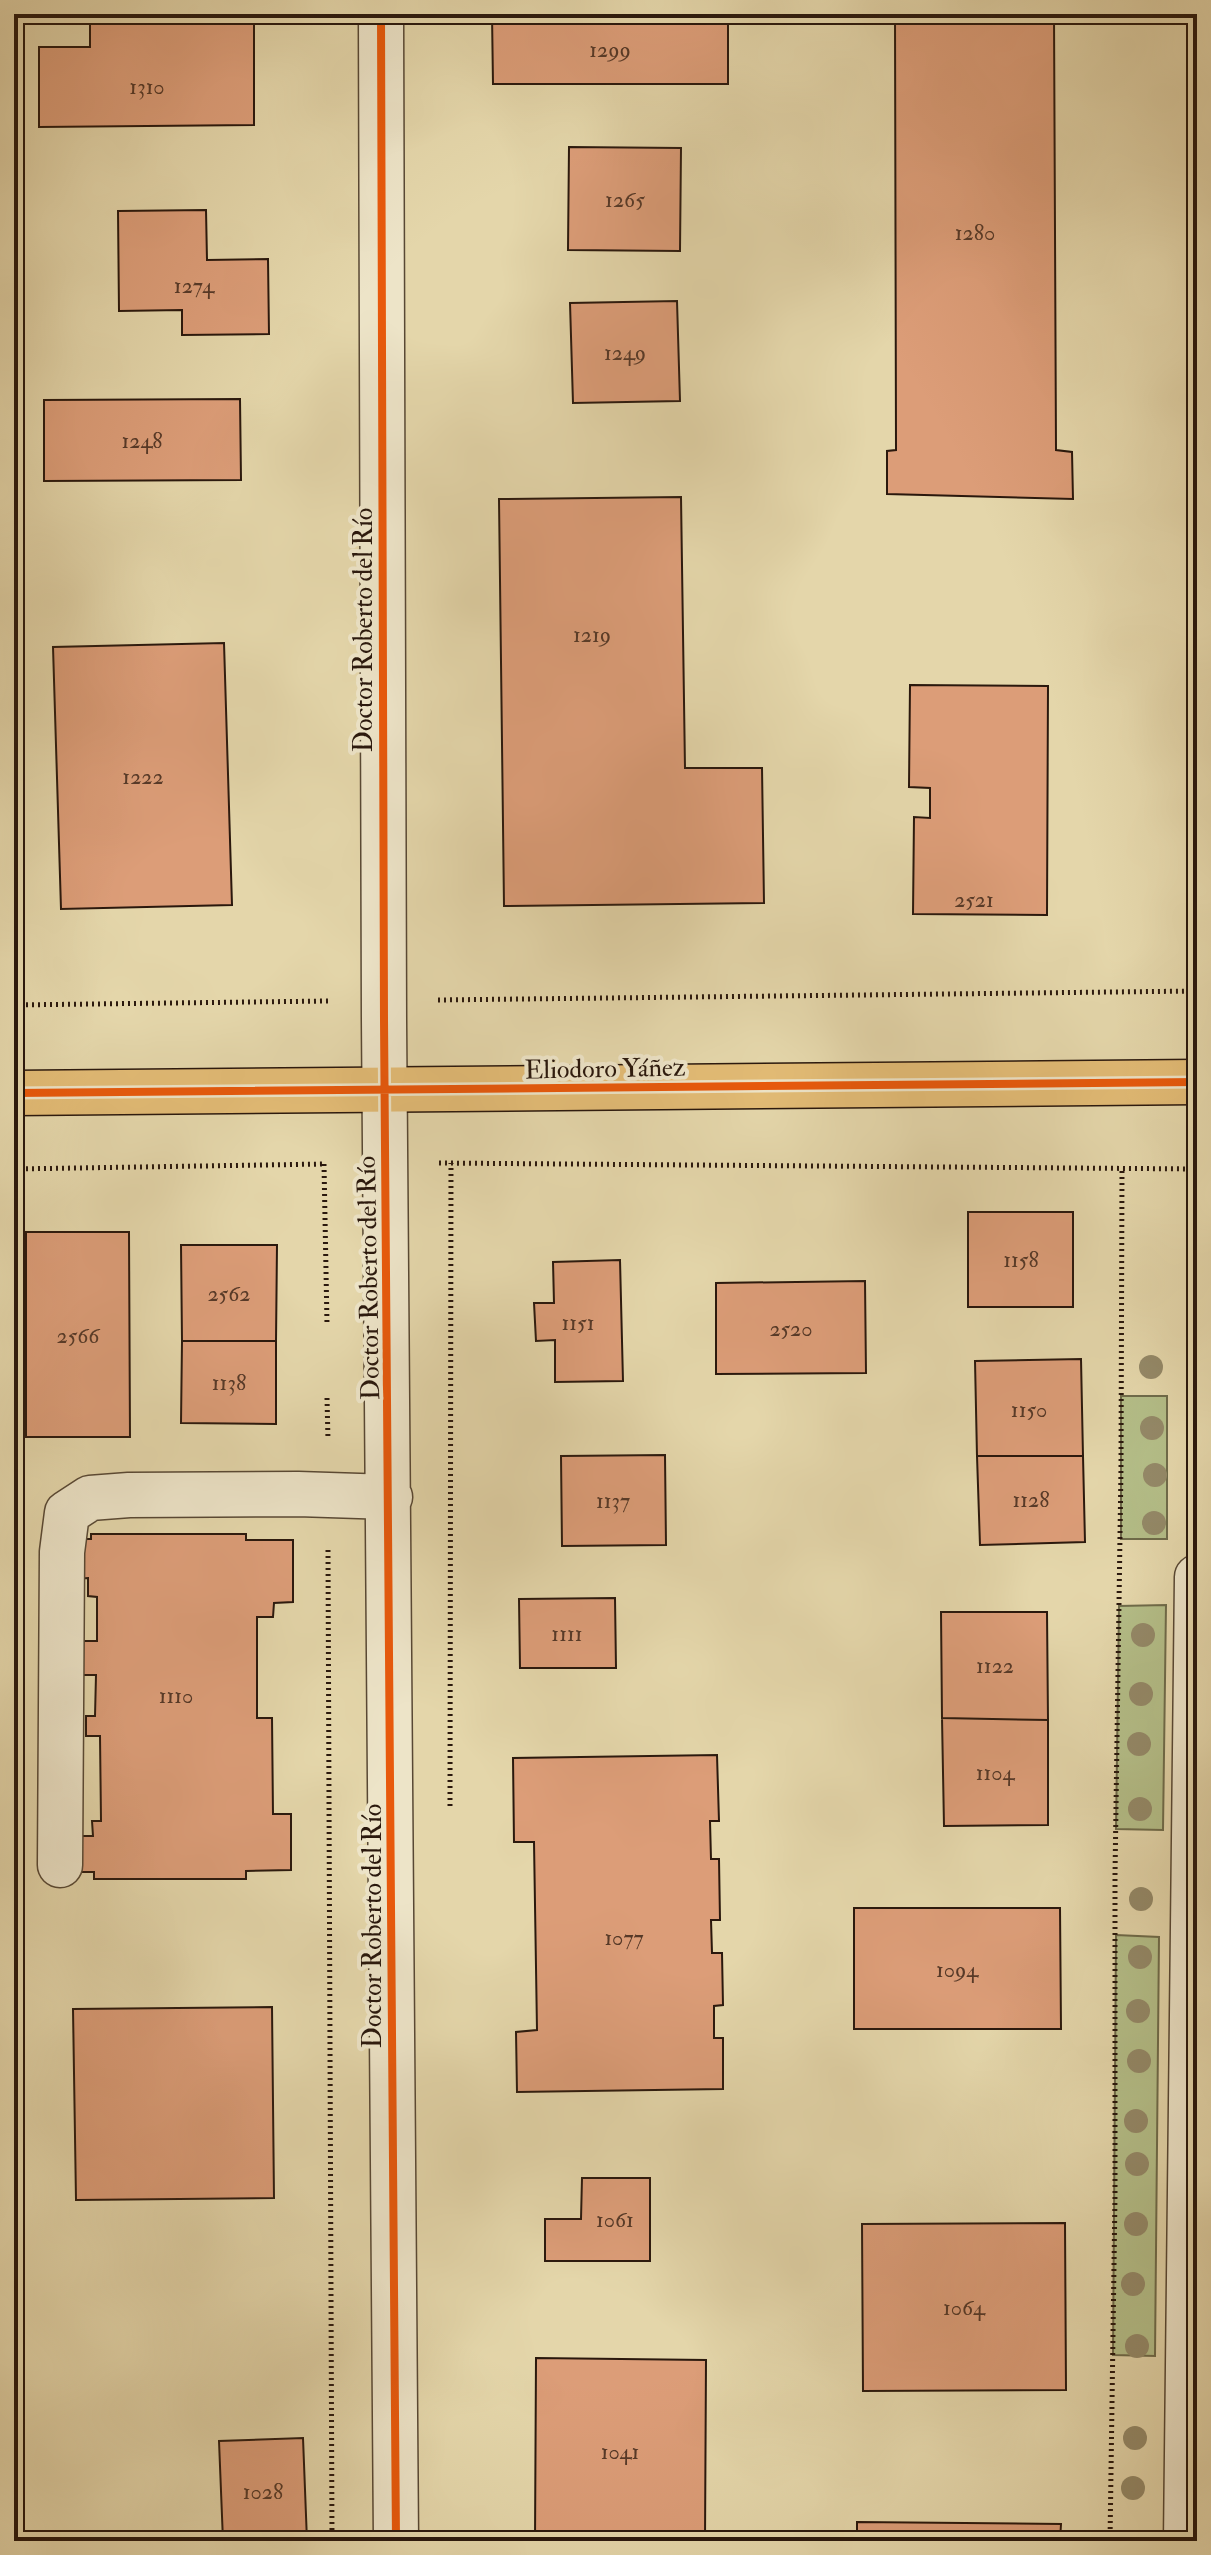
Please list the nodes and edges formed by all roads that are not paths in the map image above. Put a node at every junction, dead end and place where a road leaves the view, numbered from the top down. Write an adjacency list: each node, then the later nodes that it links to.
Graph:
1 (381, 14): 3 (street, Doctor Roberto del Río)
2 (1197, 1082): 3 (main road, Eliodoro Yáñez)
3 (385, 1090): 4 (main road, Eliodoro Yáñez); 5 (street, Doctor Roberto del Río)
4 (14, 1093)
5 (390, 1497): 7 (street); 9 (street, Doctor Roberto del Río)
6 (1197, 1577): 8 (street)
7 (60, 1865)
8 (1195, 2102): 10 (street)
9 (396, 2541)
10 (1186, 2541)

